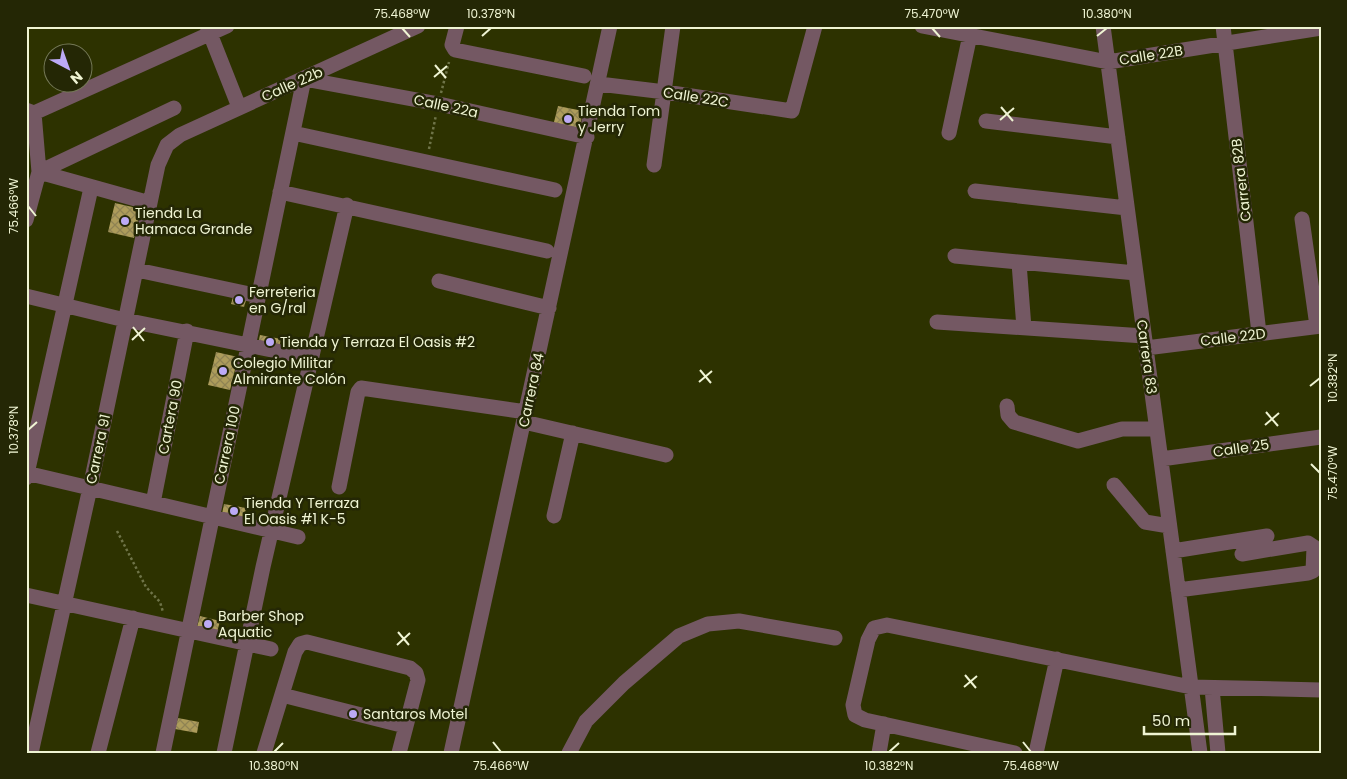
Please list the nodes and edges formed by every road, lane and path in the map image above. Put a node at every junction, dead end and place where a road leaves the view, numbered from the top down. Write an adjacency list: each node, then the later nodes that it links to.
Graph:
1 (227, 26): 11 (street)
2 (418, 26): 17 (street, Calle 22b)
3 (457, 26): 16 (street)
4 (610, 26): 18 (street, Carrera 84)
5 (674, 26): 19 (street)
6 (815, 26): 19 (street, Calle 22C)
7 (922, 26): 13 (street, Calle 22B)
8 (1103, 26): 15 (street, Carrera 83)
9 (1224, 26): 14 (street, Carrera 82B)
10 (1321, 28): 14 (street, Calle 22B)
11 (209, 30): 20 (street); 22 (street)
12 (999, 33): 13 (street, Calle 22B); 15 (street, Calle 22B)
13 (970, 35): 25 (street)
14 (1226, 44): 15 (street, Calle 22B); 55 (street, Carrera 82B)
15 (1108, 62): 27 (street, Carrera 83)
16 (584, 76)
17 (304, 79): 20 (street, Calle 22b); 24 (street, Carrera 100); 26 (street, Calle 22a)
18 (599, 84): 19 (street, Calle 22C); 26 (street, Carrera 84)
19 (665, 92): 29 (street)
20 (239, 107): 28 (street, Calle 22b)
21 (174, 108): 30 (street)
22 (30, 112): 30 (street)
23 (986, 121): 27 (street)
24 (293, 133): 32 (street); 34 (street, Carrera 100)
25 (949, 133)
26 (587, 137): 49 (street, Carrera 84)
27 (1118, 137): 37 (street, Carrera 83)
28 (168, 146): 35 (street, Carrera 91)
29 (654, 165)
30 (39, 172): 31 (street); 39 (street)
31 (90, 188): 35 (street); 48 (street)
32 (555, 190)
33 (975, 191): 37 (street)
34 (280, 192): 36 (street); 47 (street, Carrera 100)
35 (150, 203): 43 (street, Carrera 91)
36 (347, 205): 40 (street); 58 (street)
37 (1127, 208): 44 (street, Carrera 83)
38 (1302, 219): 52 (street)
39 (26, 220)
40 (547, 251)
41 (955, 256): 42 (street)
42 (1019, 263): 44 (street); 53 (street)
43 (137, 270): 47 (street); 50 (street, Carrera 91)
44 (1136, 274): 56 (street, Carrera 83)
45 (439, 280): 49 (street)
46 (26, 296): 48 (street)
47 (259, 296): 57 (street, Carrera 100)
48 (65, 305): 50 (street); 66 (street)
49 (549, 308): 60 (street, Carrera 84)
50 (125, 320): 54 (street); 69 (street, Carrera 91)
51 (937, 322): 53 (street, Calle 22D)
52 (1319, 326): 55 (street, Calle 22D)
53 (1024, 328): 56 (street, Calle 22D)
54 (187, 331): 57 (street); 70 (street, Cartera 90)
55 (1259, 333): 56 (street, Calle 22D)
56 (1145, 342): 61 (street, Carrera 83)
57 (248, 344): 58 (street); 72 (street, Carrera 100)
58 (311, 358): 75 (street)
59 (1007, 406): 61 (street)
60 (525, 417): 62 (street); 68 (street); 102 (street, Carrera 84)
61 (1156, 429): 65 (street, Carrera 83)
62 (573, 433): 64 (street); 71 (street)
63 (1321, 437): 65 (street, Calle 25)
64 (666, 455)
65 (1160, 459): 73 (street, Carrera 83)
66 (27, 475): 69 (street)
67 (1114, 485): 73 (street)
68 (339, 487)
69 (90, 488): 70 (street); 82 (street, Carrera 91)
70 (153, 503): 72 (street)
71 (554, 516)
72 (212, 517): 75 (street); 85 (street, Carrera 100)
73 (1169, 526): 78 (street, Carrera 83)
74 (117, 530): 84 (path)
75 (271, 530): 77 (street); 87 (street)
76 (1267, 536): 78 (street)
77 (298, 537)
78 (1172, 551): 80 (street, Carrera 83)
79 (1242, 554): 80 (street)
80 (1178, 590): 90 (street, Carrera 83)
81 (26, 595): 82 (street)
82 (64, 603): 83 (street); 97 (street, Carrera 91)
83 (133, 618): 84 (street); 98 (street)
84 (166, 626): 85 (street)
85 (188, 630): 87 (street); 99 (street, Carrera 100)
86 (835, 638): 103 (street)
87 (247, 643): 88 (street); 100 (street)
88 (271, 649)
89 (1057, 659): 90 (street); 94 (street); 106 (street)
90 (1191, 687): 91 (street); 107 (street, Carrera 83)
91 (1212, 688): 92 (street); 108 (street)
92 (1321, 690)
93 (282, 695): 95 (street); 95 (street); 96 (street)
94 (884, 724): 104 (street); 105 (street)
95 (406, 726): 101 (street)
96 (268, 749)
97 (31, 753)
98 (98, 753)
99 (163, 753)
100 (224, 753)
101 (399, 753)
102 (451, 753)
103 (569, 753)
104 (879, 753)
105 (1015, 753)
106 (1036, 753)
107 (1200, 753)
108 (1218, 753)

